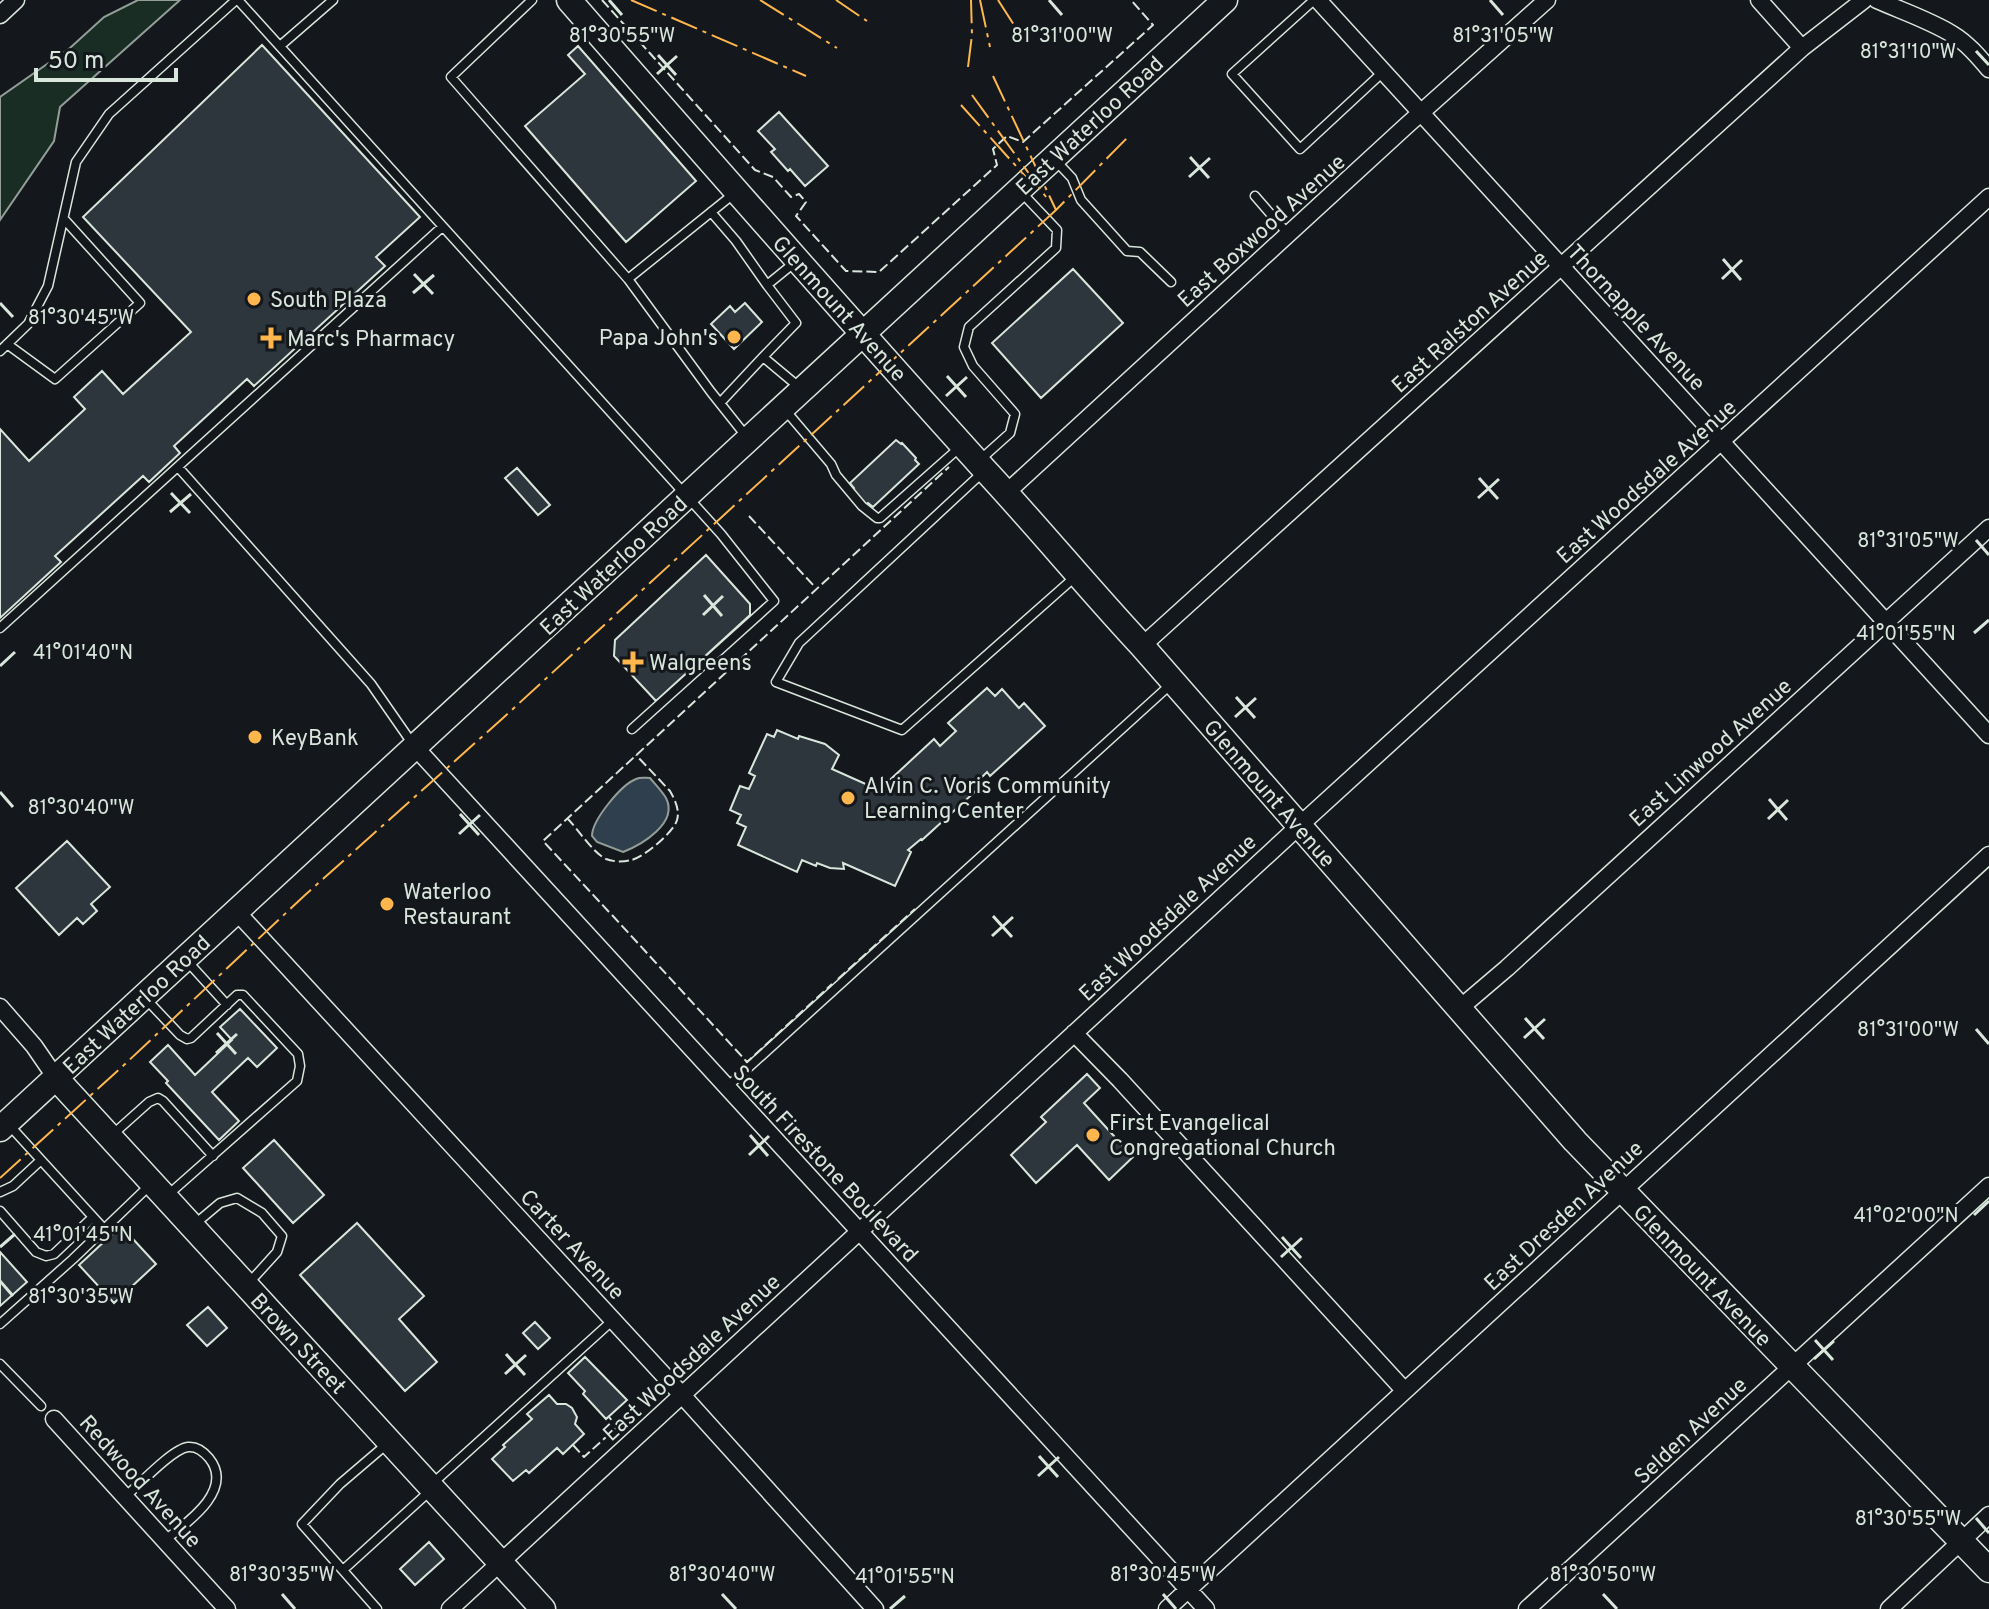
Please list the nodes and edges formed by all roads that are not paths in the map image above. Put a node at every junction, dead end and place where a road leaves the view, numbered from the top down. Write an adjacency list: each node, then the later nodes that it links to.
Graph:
1 (16, 0): 12 (street)
2 (237, 0): 13 (lane); 24 (lane)
3 (333, 0): 13 (lane)
4 (532, 0): 29 (lane)
5 (569, 0): 20 (main road, Glenmount Avenue)
6 (1316, 0): 16 (street, Thornapple Avenue); 16 (lane)
7 (1547, 0): 17 (street, East Boxwood Avenue)
8 (1759, 0): 14 (street)
9 (1864, 0): 14 (street, East Ralston Avenue)
10 (1877, 0): 15 (street)
11 (1219, 2): 18 (main road, East Waterloo Road)
12 (0, 15)
13 (280, 46): 25 (lane)
14 (1802, 48): 28 (street, East Ralston Avenue)
15 (1989, 69)
16 (1383, 72): 17 (street, Thornapple Avenue)
17 (1421, 114): 26 (street, East Boxwood Avenue); 28 (street, Thornapple Avenue)
18 (1053, 158): 19 (main road, East Waterloo Road); 30 (lane)
19 (1018, 190): 32 (main road, East Waterloo Road); 40 (lane)
20 (737, 192): 23 (lane); 27 (main road, Glenmount Avenue)
21 (1255, 196): 26 (lane)
22 (1989, 197): 39 (street, East Woodsdale Avenue)
23 (711, 212): 29 (lane); 31 (lane)
24 (64, 219): 33 (lane); 33 (lane)
25 (442, 227): 41 (lane); 43 (lane)
26 (1289, 234): 42 (street, East Boxwood Avenue)
27 (798, 260): 31 (lane); 32 (main road, Glenmount Avenue)
28 (1561, 267): 39 (street, Thornapple Avenue); 48 (street, East Ralston Avenue)
29 (628, 279): 36 (lane)
30 (1171, 282)
31 (767, 285): 34 (lane)
32 (863, 334): 35 (main road, East Waterloo Road); 40 (main road, Glenmount Avenue)
33 (4, 347)
34 (763, 357): 35 (lane); 36 (lane)
35 (802, 390): 37 (main road, East Waterloo Road)
36 (720, 403): 38 (lane)
37 (783, 408): 38 (main road, East Waterloo Road); 40 (lane)
38 (749, 440): 43 (main road, East Waterloo Road)
39 (1722, 442): 46 (street, Thornapple Avenue); 53 (street, East Woodsdale Avenue)
40 (975, 459): 42 (main road, Glenmount Avenue); 45 (lane)
41 (178, 467): 47 (lane); 52 (lane)
42 (1006, 493): 45 (main road, Glenmount Avenue)
43 (686, 497): 50 (lane); 52 (main road, East Waterloo Road)
44 (1989, 528): 46 (street, East Linwood Avenue)
45 (1077, 575): 48 (main road, Glenmount Avenue)
46 (1886, 622): 51 (street, Thornapple Avenue); 60 (street, East Linwood Avenue)
47 (0, 628)
48 (1142, 646): 49 (main road, Glenmount Avenue)
49 (1173, 682): 53 (main road, Glenmount Avenue); 63 (lane)
50 (632, 729)
51 (1989, 735)
52 (415, 747): 55 (main road, East Waterloo Road); 63 (street, South Firestone Boulevard)
53 (1299, 826): 60 (main road, Glenmount Avenue); 61 (street, East Woodsdale Avenue)
54 (1989, 855): 70 (street, East Dresden Avenue)
55 (236, 911): 56 (main road, East Waterloo Road); 78 (street, Carter Avenue)
56 (185, 958): 57 (main road, East Waterloo Road); 58 (lane)
57 (144, 996): 58 (lane); 62 (main road, East Waterloo Road)
58 (227, 1005): 66 (lane)
59 (0, 1007): 62 (street)
60 (1460, 1008): 70 (main road, Glenmount Avenue)
61 (1074, 1033): 76 (street, East Woodsdale Avenue); 82 (street)
62 (56, 1078): 64 (main road, East Waterloo Road); 65 (main road, Brown Street)
63 (727, 1087): 76 (street, South Firestone Boulevard)
64 (4, 1126): 67 (lane)
65 (110, 1136): 66 (lane); 69 (main road, Brown Street)
66 (213, 1156): 69 (lane)
67 (41, 1160): 71 (lane); 73 (lane)
68 (1989, 1186): 81 (street, Selden Avenue)
69 (159, 1190): 74 (main road, Brown Street); 75 (lane)
70 (1622, 1191): 81 (main road, Glenmount Avenue); 82 (street, East Dresden Avenue)
71 (0, 1192)
72 (0, 1211): 73 (lane)
73 (93, 1217): 75 (lane)
74 (191, 1227): 77 (main road, Brown Street); 77 (lane)
75 (104, 1229): 79 (lane)
76 (859, 1231): 83 (street, East Woodsdale Avenue); 95 (street, South Firestone Boulevard)
77 (246, 1286): 86 (main road, Brown Street)
78 (613, 1320): 83 (street, Carter Avenue); 87 (lane)
79 (0, 1324)
80 (0, 1364): 84 (lane)
81 (1792, 1366): 91 (main road, Glenmount Avenue); 103 (street, Selden Avenue)
82 (1404, 1390): 95 (street, East Dresden Avenue)
83 (682, 1395): 92 (street, East Woodsdale Avenue); 100 (street, Carter Avenue)
84 (41, 1406)
85 (54, 1419): 88 (street, Redwood Avenue)
86 (390, 1441): 87 (main road, Brown Street); 93 (lane)
87 (432, 1487): 92 (main road, Brown Street); 93 (lane)
88 (125, 1497): 90 (street, Redwood Avenue); 90 (lane)
89 (1989, 1515): 91 (street)
90 (165, 1540): 96 (street, Redwood Avenue)
91 (1961, 1541): 94 (main road, Glenmount Avenue); 104 (street)
92 (501, 1562): 98 (street, East Woodsdale Avenue); 99 (main road, Brown Street)
93 (343, 1570): 97 (lane)
94 (1989, 1570)
95 (1188, 1590): 101 (street, East Dresden Avenue); 102 (street, South Firestone Boulevard)
96 (227, 1609)
97 (377, 1609)
98 (450, 1609)
99 (543, 1609)
100 (875, 1609)
101 (1167, 1609)
102 (1206, 1609)
103 (1527, 1609)
104 (1889, 1609)

